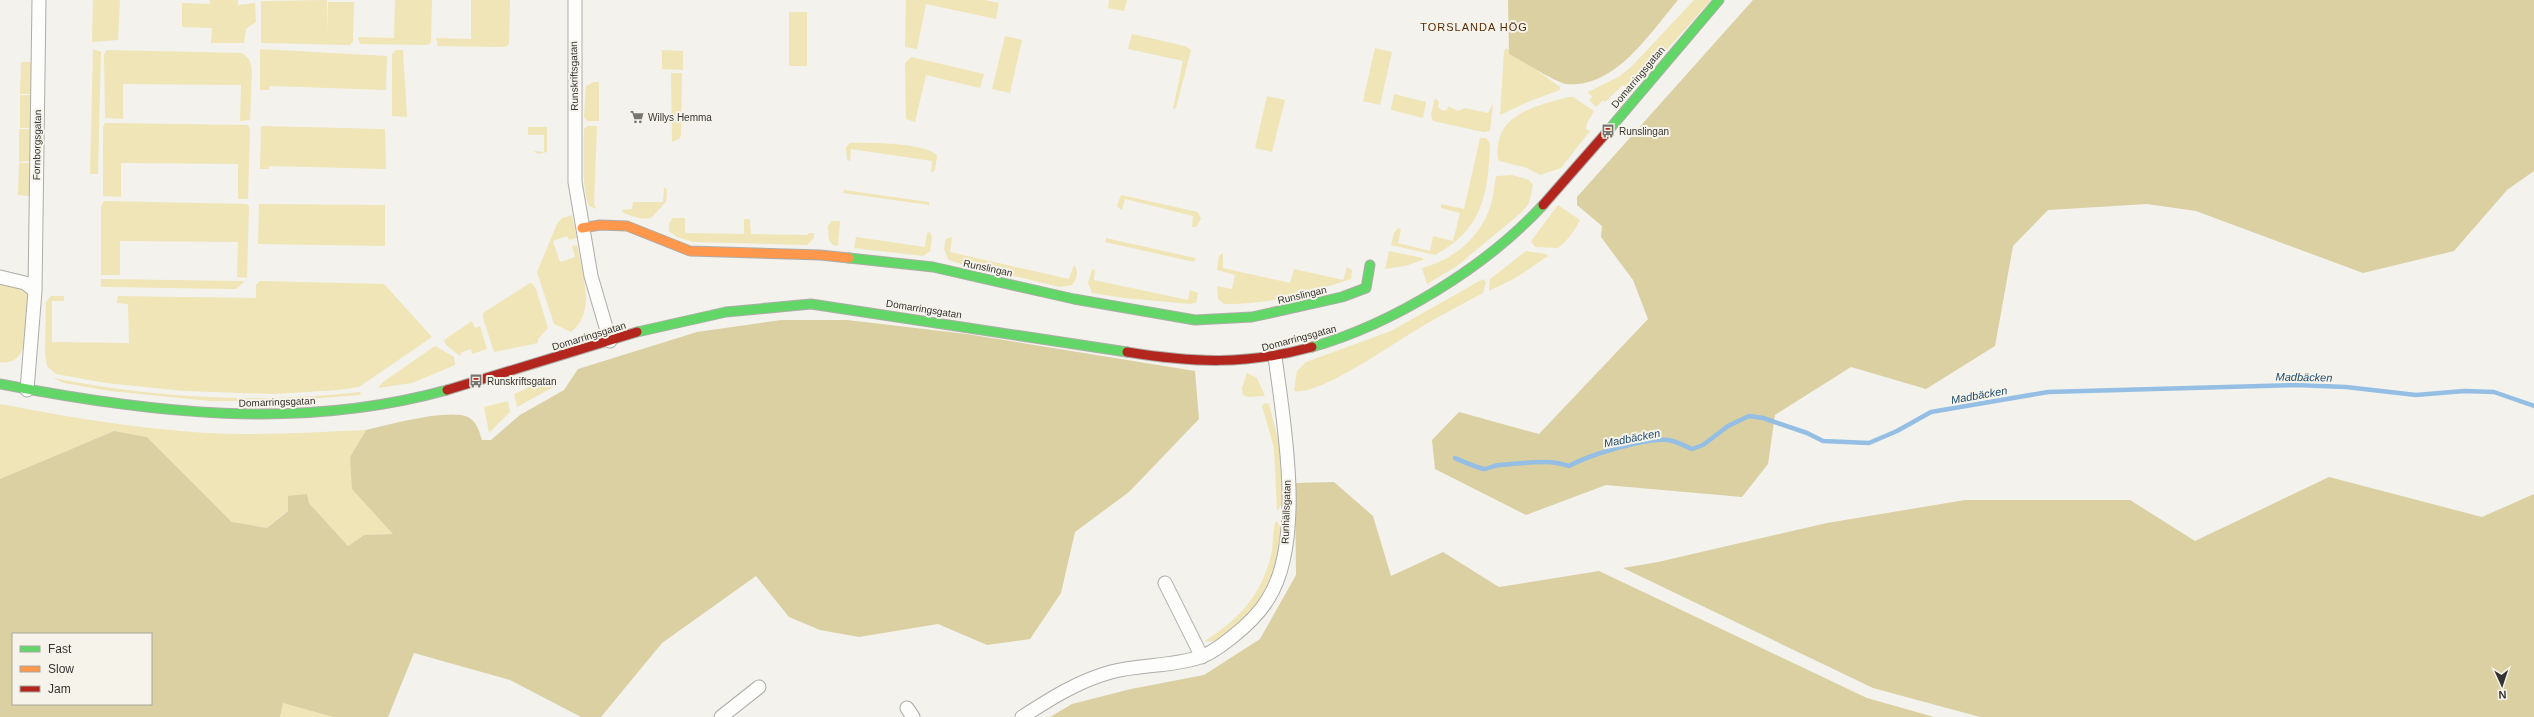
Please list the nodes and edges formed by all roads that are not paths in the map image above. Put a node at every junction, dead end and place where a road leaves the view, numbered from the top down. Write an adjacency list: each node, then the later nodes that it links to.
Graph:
1 (39, 0): 7 (street, Fornborgsgatan)
2 (575, 0): 4 (street, Runskriftsgatan)
3 (1719, 0): 9 (street, Domarringsgatan)
4 (582, 228): 5 (street, Runslingan); 8 (street, Runskriftsgatan)
5 (1370, 265)
6 (0, 277): 7 (street)
7 (35, 291): 11 (street, Fornborgsgatan)
8 (610, 340): 9 (street, Domarringsgatan); 11 (street, Domarringsgatan)
9 (1275, 357): 13 (street, Runhällsgatan)
10 (0, 384): 11 (street, Domarringsgatan)
11 (27, 390)
12 (1165, 583): 13 (street)
13 (1202, 657): 16 (street, Runhällsgatan)
14 (759, 687): 15 (street)
15 (721, 717)
16 (1022, 717)

